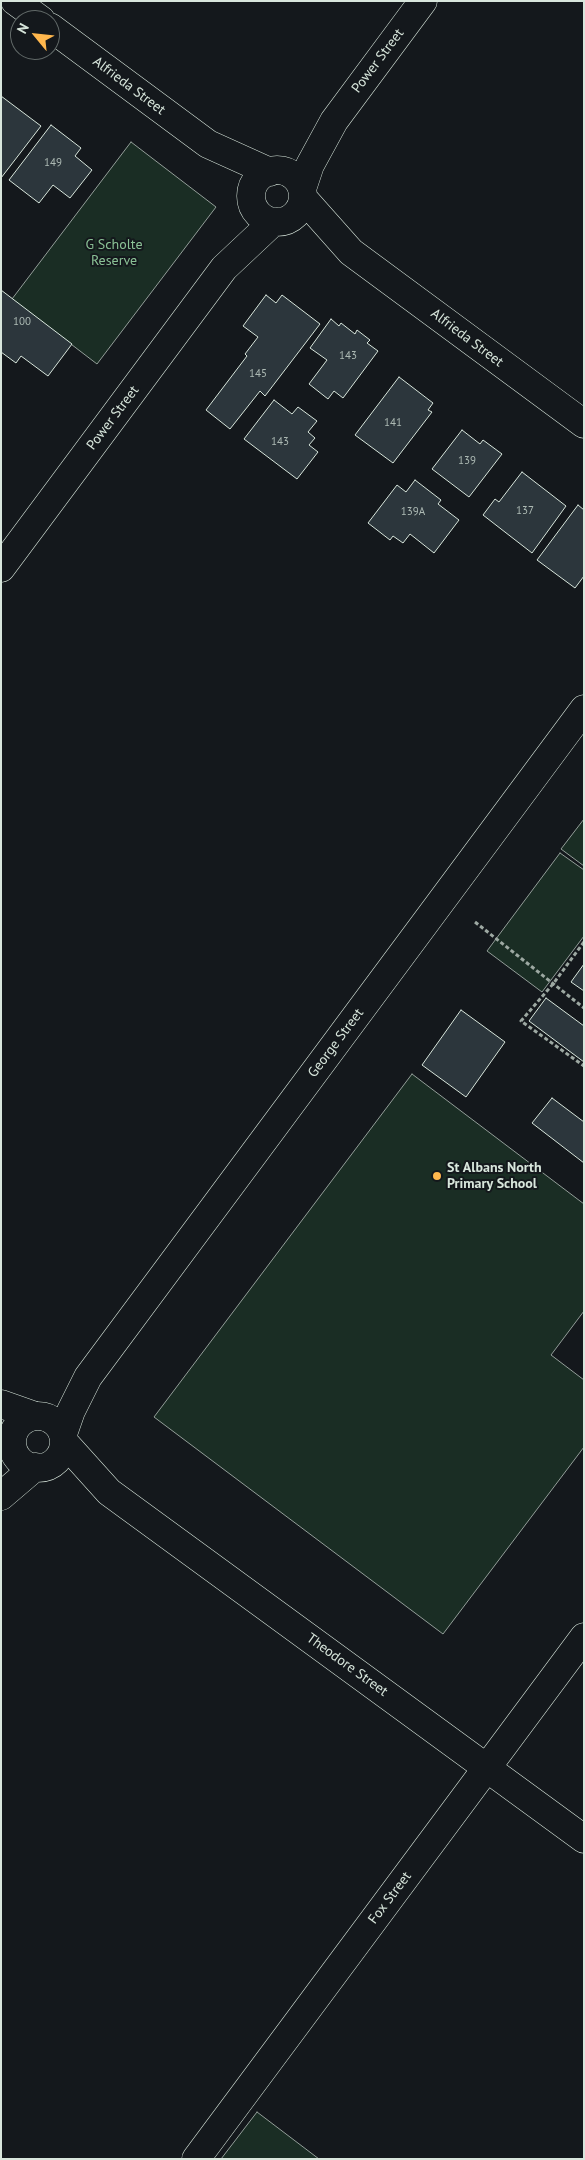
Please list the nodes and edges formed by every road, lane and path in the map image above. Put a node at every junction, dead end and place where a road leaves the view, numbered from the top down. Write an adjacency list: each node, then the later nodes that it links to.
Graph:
1 (15, 1): 3 (street)
2 (423, 1): 5 (street, Power Street)
3 (27, 10)
4 (60, 34): 6 (street, Alfrieda Street)
5 (334, 121): 7 (street, Power Street); 8 (street, Power Street)
6 (208, 144): 7 (street, Alfrieda Street); 9 (street, Alfrieda Street)
7 (274, 171): 8 (street); 9 (street)
8 (302, 194): 9 (street); 10 (street, Alfrieda Street)
9 (265, 212): 10 (street, Alfrieda Street); 12 (street, Power Street)
10 (351, 252): 11 (street, Alfrieda Street)
11 (584, 424)
12 (1, 568)
13 (584, 708): 19 (street, George Street)
14 (475, 922): 16 (path)
15 (584, 942): 16 (path)
16 (553, 984): 17 (path); 18 (path)
17 (584, 1008)
18 (584, 1066)
19 (88, 1376): 21 (street, George Street); 22 (street, George Street)
20 (1, 1404): 21 (street)
21 (39, 1416): 22 (street); 23 (street)
22 (64, 1438): 23 (street); 25 (street, Theodore Street)
23 (22, 1450): 24 (street); 25 (street, Theodore Street); 26 (street)
24 (1, 1487)
25 (109, 1492): 28 (street, Theodore Street)
26 (1, 1496)
27 (584, 1637): 28 (street, Fox Street)
28 (488, 1768): 29 (street, Theodore Street); 30 (street, Fox Street)
29 (584, 1839)
30 (196, 2159)

